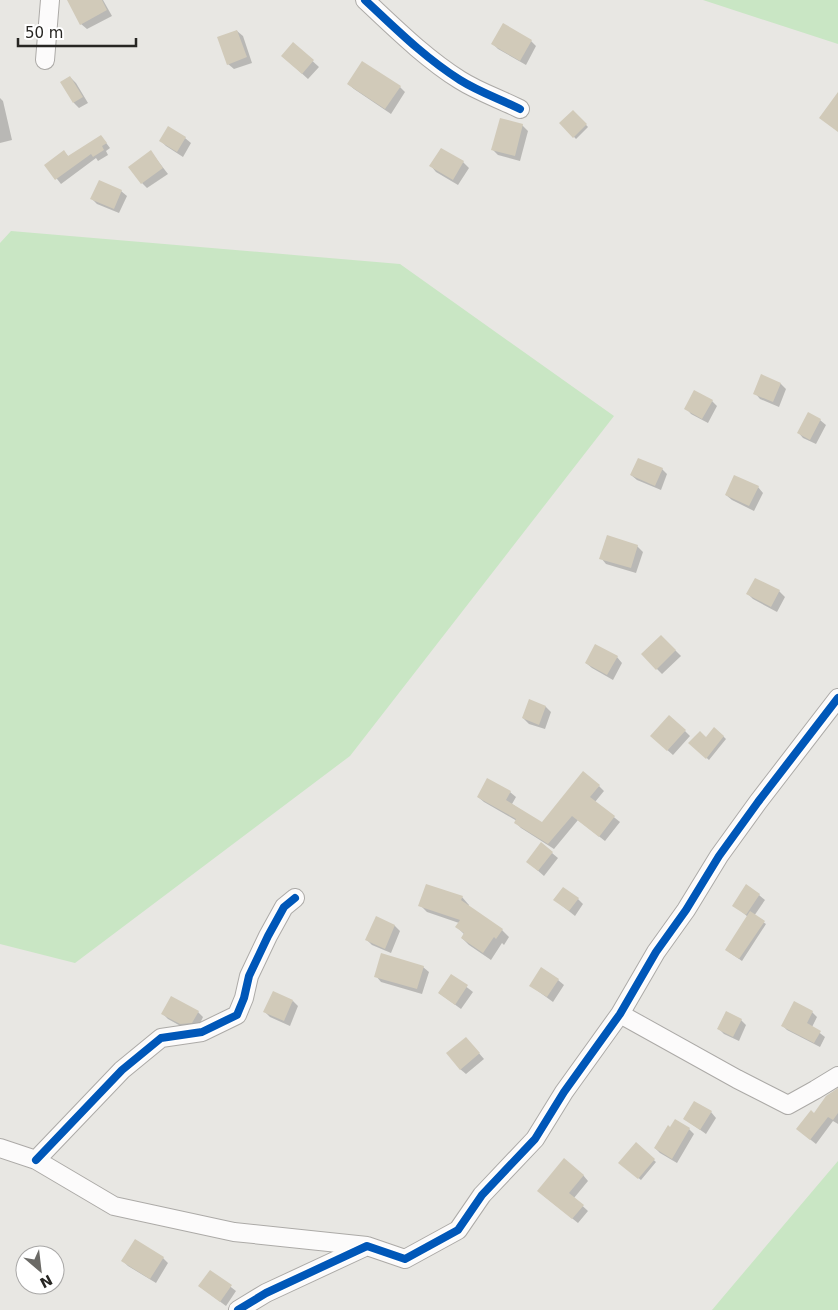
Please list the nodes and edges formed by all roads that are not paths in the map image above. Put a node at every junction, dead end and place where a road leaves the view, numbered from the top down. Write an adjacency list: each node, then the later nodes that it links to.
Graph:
1 (50, 0): 3 (street)
2 (365, 0): 4 (street)
3 (45, 60)
4 (520, 109)
5 (838, 698): 7 (street)
6 (295, 898): 10 (street)
7 (620, 1014): 8 (street); 11 (street)
8 (838, 1076)
9 (0, 1148): 10 (street)
10 (36, 1160): 11 (street)
11 (367, 1246): 12 (street)
12 (238, 1310)

